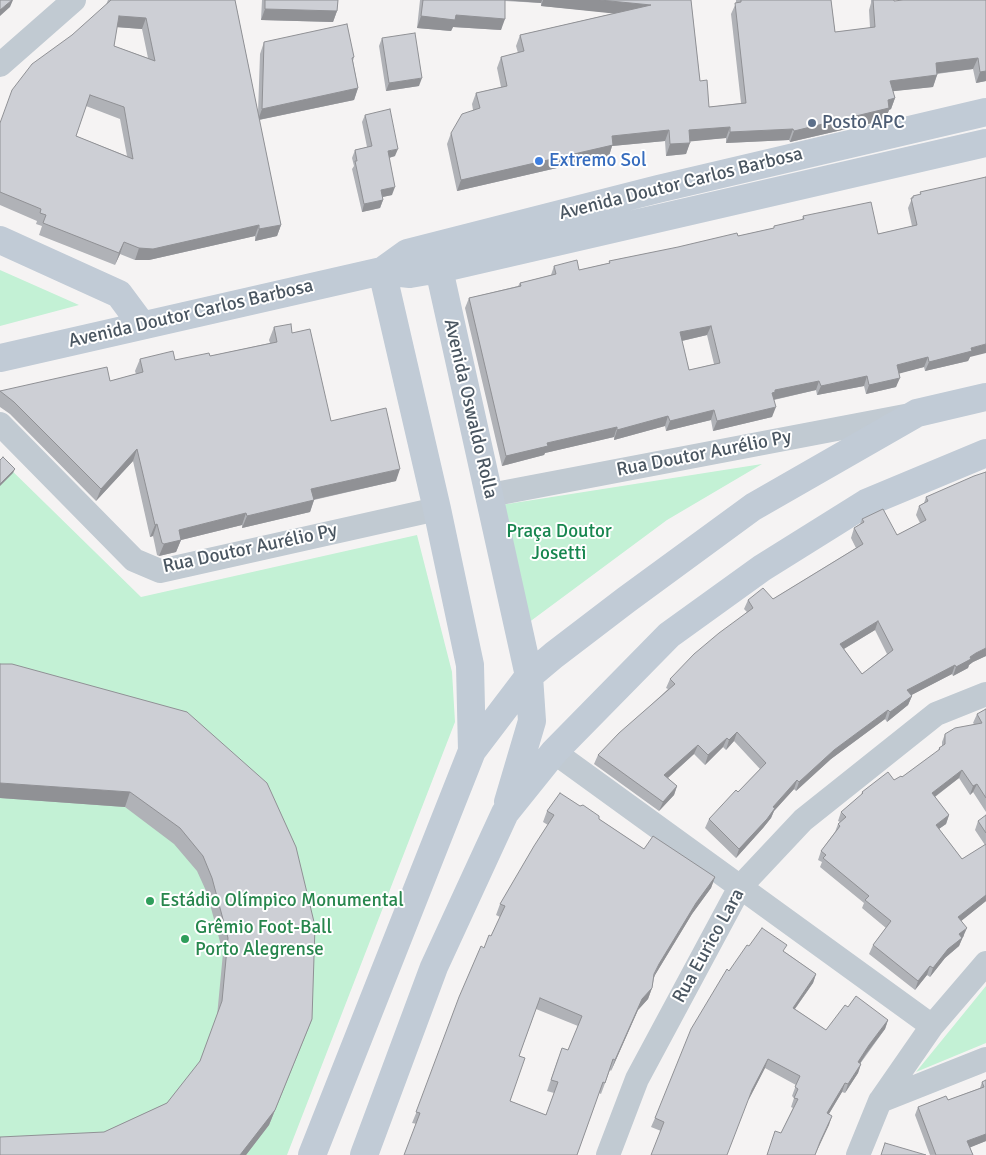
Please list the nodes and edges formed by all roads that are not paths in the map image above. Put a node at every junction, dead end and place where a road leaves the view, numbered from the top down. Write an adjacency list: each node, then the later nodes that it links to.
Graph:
1 (74, 0): 2 (street)
2 (0, 65)
3 (986, 112): 7 (street, Avenida Doutor Carlos Barbosa)
4 (986, 143): 6 (street, Avenida Doutor Carlos Barbosa)
5 (0, 240): 8 (street)
6 (439, 269): 7 (street, Avenida Doutor Carlos Barbosa); 14 (street, Avenida Oswaldo Rolla)
7 (382, 271): 8 (street, Avenida Doutor Carlos Barbosa); 15 (street)
8 (142, 325): 9 (street, Avenida Doutor Carlos Barbosa)
9 (0, 358)
10 (986, 397): 11 (street)
11 (917, 413): 14 (street, Rua Doutor Aurélio Py); 16 (street)
12 (0, 424): 15 (street, Rua Doutor Aurélio Py)
13 (986, 453): 19 (street)
14 (490, 495): 16 (street, Avenida Oswaldo Rolla)
15 (437, 509): 18 (street)
16 (529, 676): 18 (street); 20 (street, Avenida Oswaldo Rolla)
17 (986, 694): 21 (street, Rua Eurico Lara)
18 (472, 750): 26 (street)
19 (554, 752): 20 (street); 21 (street)
20 (505, 813): 27 (street)
21 (740, 887): 23 (street); 28 (street, Rua Eurico Lara)
22 (986, 963): 23 (street)
23 (932, 1026): 25 (street)
24 (986, 1059): 25 (street)
25 (880, 1101): 29 (street)
26 (312, 1155)
27 (364, 1155)
28 (608, 1155)
29 (858, 1155)

